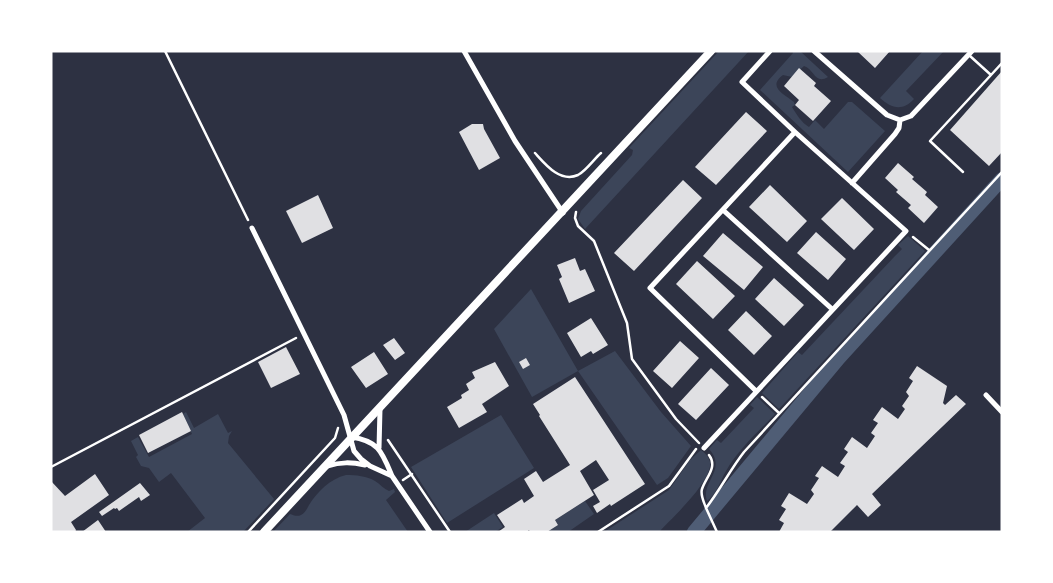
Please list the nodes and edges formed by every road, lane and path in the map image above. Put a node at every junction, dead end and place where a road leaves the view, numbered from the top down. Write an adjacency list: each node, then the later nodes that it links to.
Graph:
1 (164, 51): 21 (path)
2 (464, 51): 18 (street)
3 (711, 51): 18 (main road)
4 (770, 51): 10 (street)
5 (814, 51): 9 (street)
6 (970, 53): 8 (lane); 9 (street)
7 (1002, 63): 8 (lane)
8 (991, 75): 13 (lane)
9 (900, 120): 15 (street)
10 (795, 132): 15 (street); 17 (street)
11 (530, 146): 12 (path)
12 (602, 151)
13 (963, 172)
14 (1002, 172): 23 (path)
15 (852, 183): 22 (street)
16 (577, 210): 19 (path)
17 (723, 210): 24 (street); 26 (street)
18 (563, 212): 28 (main road)
19 (575, 215): 20 (path); 35 (path)
20 (570, 218)
21 (252, 228): 25 (street)
22 (906, 230): 23 (path); 24 (street)
23 (929, 250): 30 (path)
24 (832, 309): 26 (street)
25 (304, 333): 31 (street); 37 (path)
26 (756, 391): 30 (path); 35 (street)
27 (986, 395): 29 (street)
28 (381, 406): 33 (main road); 34 (street)
29 (1002, 412)
30 (780, 413): 44 (path)
31 (344, 415): 33 (street); 42 (path)
32 (384, 435): 39 (path)
33 (351, 437): 34 (street); 36 (street); 38 (main road)
34 (378, 448): 40 (street)
35 (704, 448): 44 (path); 50 (path)
36 (369, 465): 38 (street); 40 (street)
37 (51, 467)
38 (324, 467): 43 (main road)
39 (412, 474): 41 (path); 49 (path)
40 (392, 476): 41 (street)
41 (396, 484): 48 (street)
42 (280, 497): 43 (path); 46 (path)
43 (289, 506): 47 (main road)
44 (706, 508): 45 (path)
45 (716, 530)
46 (248, 532)
47 (264, 532)
48 (430, 532)
49 (450, 532)
50 (598, 532)

